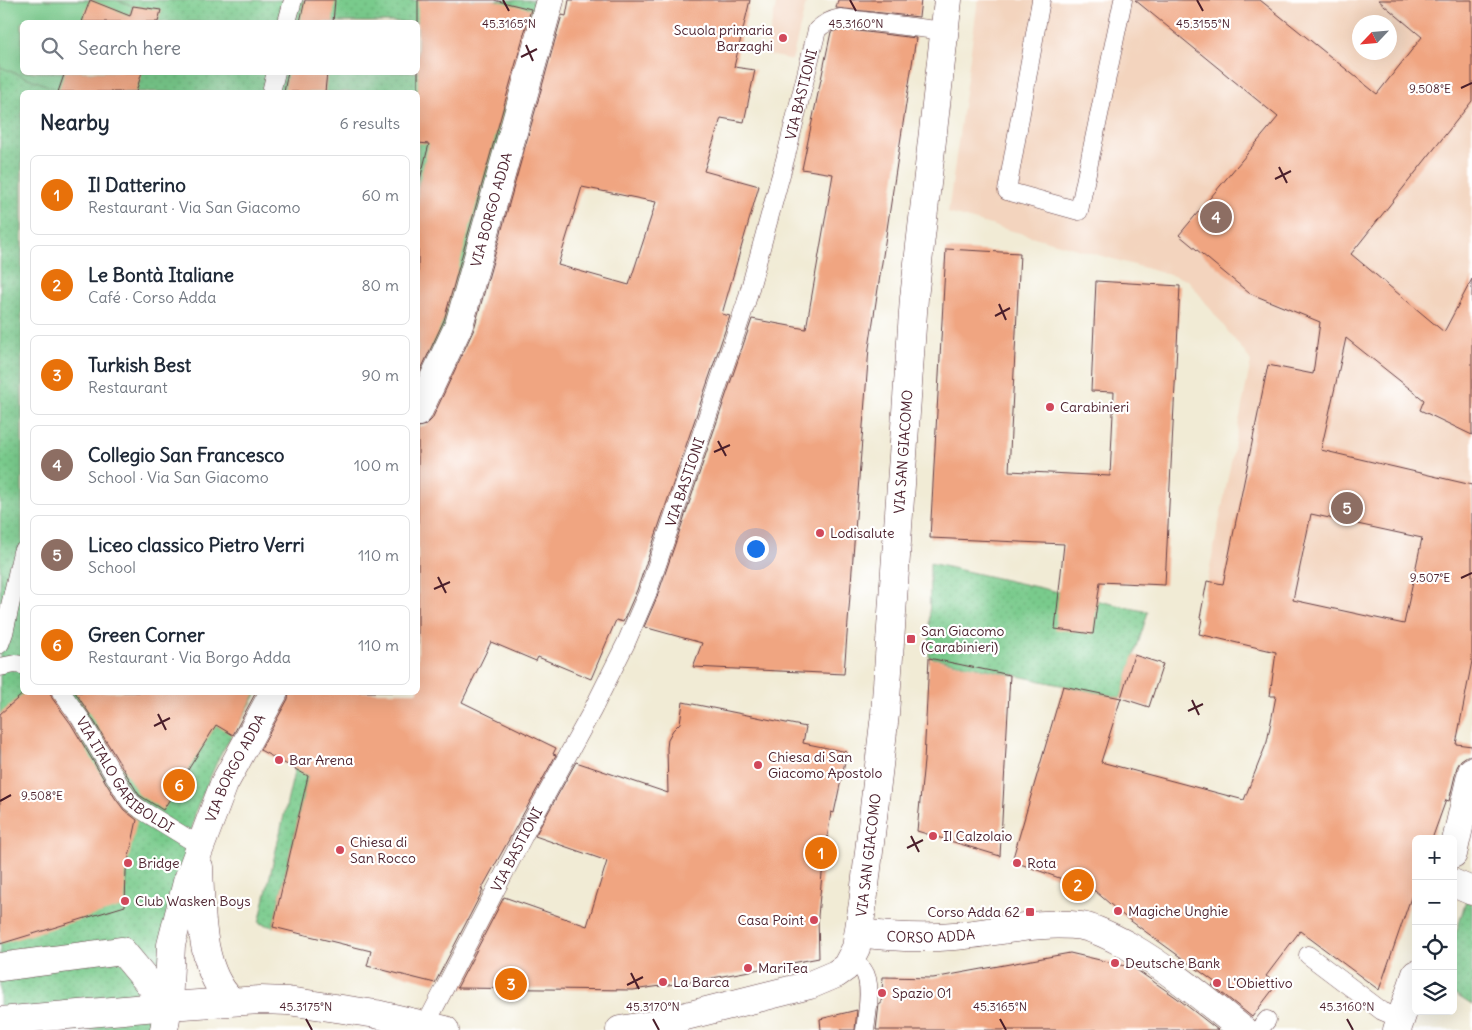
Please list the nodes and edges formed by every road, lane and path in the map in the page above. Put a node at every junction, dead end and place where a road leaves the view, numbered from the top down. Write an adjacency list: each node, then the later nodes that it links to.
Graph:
1 (293, 0): 7 (lane)
2 (533, 0): 6 (lane)
3 (948, 0): 8 (street, VIA SAN GIACOMO)
4 (1041, 0): 5 (lane)
5 (1123, 0)
6 (546, 13): 11 (street, VIA BORGO ADDA)
7 (288, 20)
8 (944, 31): 23 (street, VIA SAN GIACOMO); 33 (lane, VIA BASTIONI)
9 (275, 75): 10 (lane)
10 (272, 90)
11 (420, 408)
12 (20, 561): 13 (lane)
13 (0, 644)
14 (20, 665): 15 (lane)
15 (0, 667)
16 (63, 695): 20 (lane, VIA ITALO GARIBOLDI)
17 (272, 695): 20 (street, VIA BORGO ADDA)
18 (1472, 771): 19 (street)
19 (1457, 837)
20 (200, 846): 28 (street, VIA BORGO ADDA); 29 (street, VIA BORGO ADDA)
21 (1457, 884): 22 (street)
22 (1472, 891)
23 (859, 933): 25 (street); 32 (street, CORSO ADDA)
24 (1308, 955): 31 (lane)
25 (851, 959): 34 (street); 35 (lane)
26 (0, 968): 29 (street)
27 (1412, 986): 31 (street)
28 (232, 1001): 29 (street); 33 (street)
29 (166, 1018): 30 (street)
30 (0, 1021)
31 (1399, 1024)
32 (1256, 1027)
33 (435, 1028)
34 (620, 1030)
35 (865, 1030)

